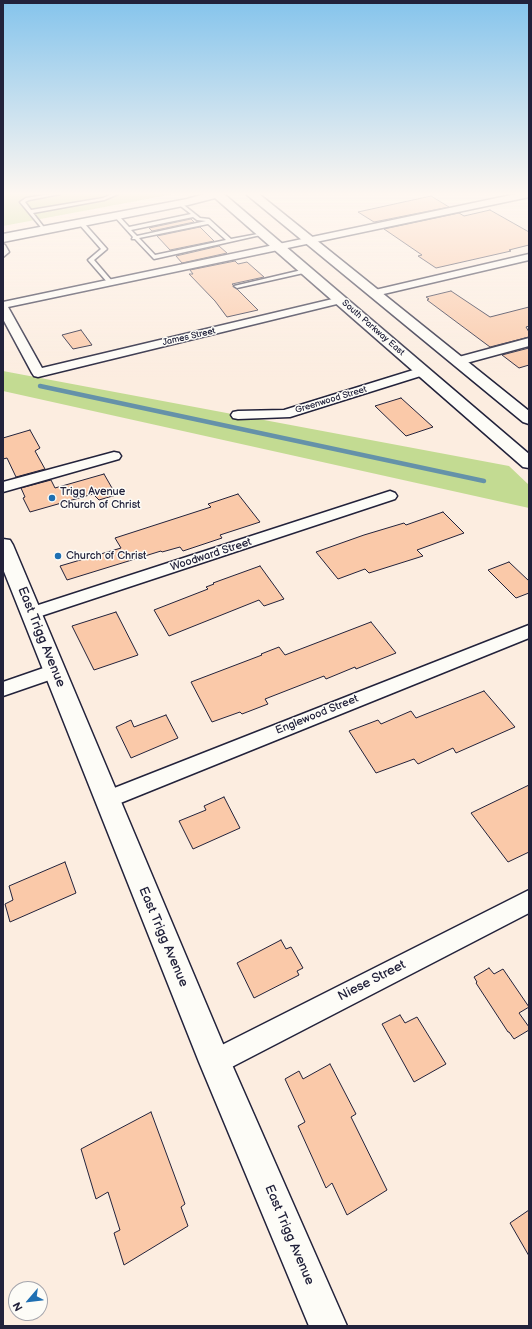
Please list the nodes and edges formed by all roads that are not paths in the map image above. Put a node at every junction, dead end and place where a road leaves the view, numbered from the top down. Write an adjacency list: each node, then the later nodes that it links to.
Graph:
1 (96, 256): 9 (lane)
2 (152, 256): 3 (lane)
3 (163, 256)
4 (235, 256): 9 (street)
5 (289, 256): 8 (main road, South Parkway East)
6 (329, 256): 11 (main road)
7 (529, 257): 11 (street)
8 (306, 271): 10 (lane); 12 (main road, South Parkway East)
9 (110, 282): 13 (street)
10 (237, 286)
11 (375, 293): 15 (main road)
12 (341, 300): 13 (street, James Street); 16 (main road, South Parkway East)
13 (3, 306)
14 (529, 342): 15 (street)
15 (459, 361): 18 (main road)
16 (423, 372): 17 (street, Greenwood Street); 20 (main road, South Parkway East)
17 (238, 415)
18 (529, 419)
19 (114, 456): 21 (street)
20 (527, 459)
21 (3, 487)
22 (390, 496): 24 (street, Woodward Street)
23 (3, 545): 24 (main road, East Trigg Avenue)
24 (32, 613): 26 (main road, East Trigg Avenue)
25 (529, 631): 28 (street, Englewood Street)
26 (55, 671): 27 (street); 28 (main road, East Trigg Avenue)
27 (3, 689)
28 (106, 800): 30 (main road, East Trigg Avenue)
29 (529, 901): 30 (street, Niese Street)
30 (215, 1062): 31 (main road, East Trigg Avenue)
31 (328, 1326)

